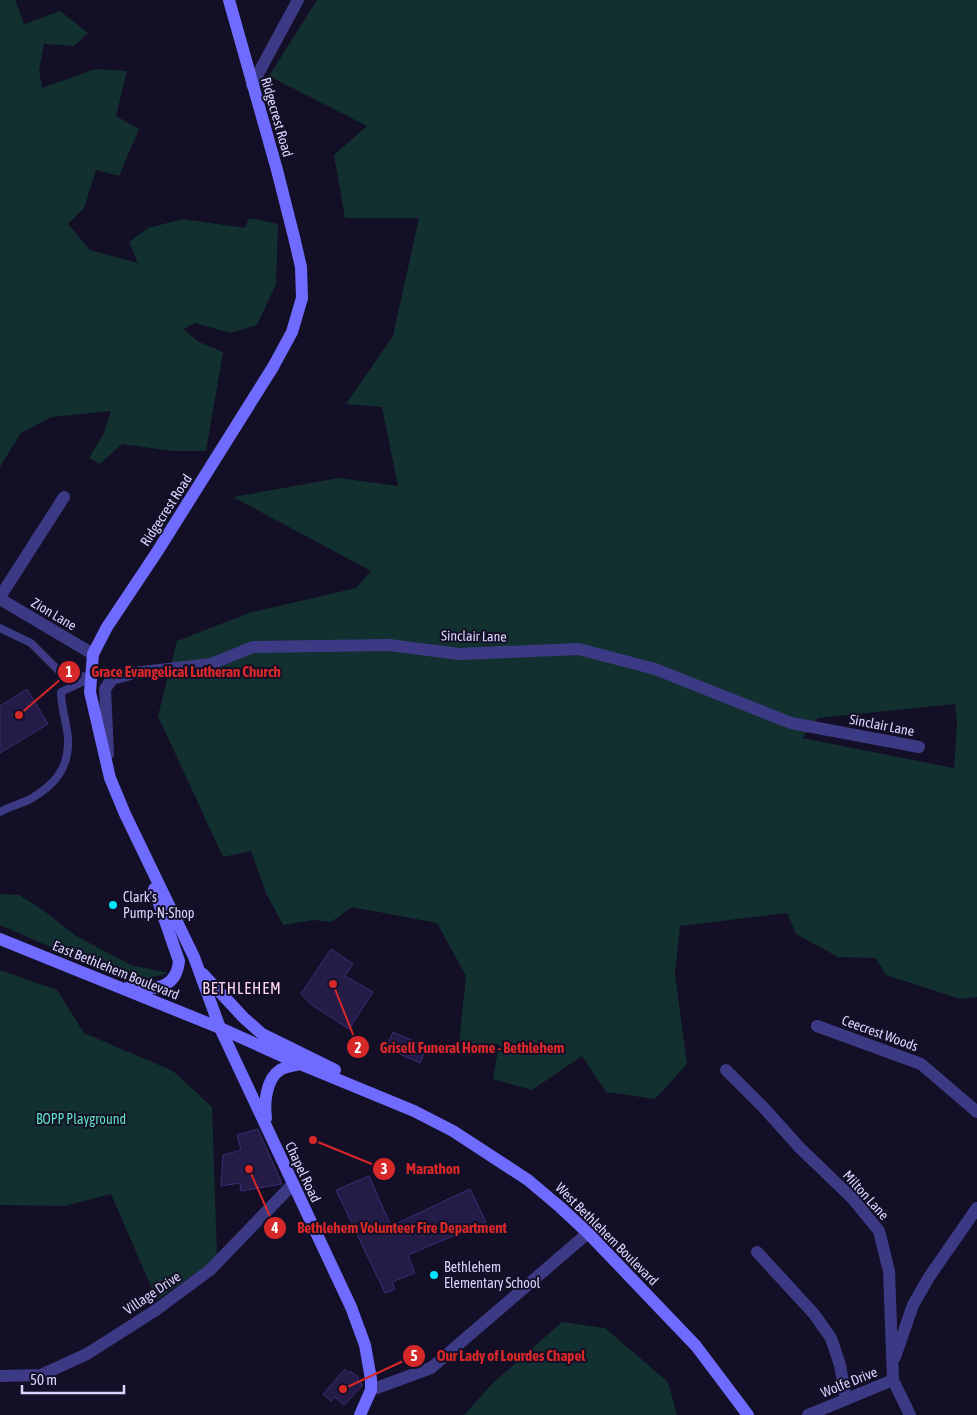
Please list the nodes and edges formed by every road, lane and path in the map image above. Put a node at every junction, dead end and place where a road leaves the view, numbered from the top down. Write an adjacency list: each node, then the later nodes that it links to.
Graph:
1 (229, 0): 3 (main road, Ridgecrest Road)
2 (298, 0): 3 (street)
3 (252, 85): 7 (main road, Ridgecrest Road)
4 (64, 497): 5 (street, Zion Lane)
5 (0, 598): 7 (street, Zion Lane)
6 (0, 628): 8 (lane)
7 (93, 654): 8 (main road, Ridgecrest Road)
8 (91, 678): 10 (main road, Ridgecrest Road); 11 (lane)
9 (919, 747): 10 (street, Sinclair Lane)
10 (108, 771): 12 (main road, Ridgecrest Road)
11 (0, 812)
12 (151, 867): 14 (main road, Ridgecrest Road); 15 (main road)
13 (0, 939): 15 (main road, East Bethlehem Boulevard)
14 (198, 969): 17 (main road, Ridgecrest Road); 20 (main road)
15 (118, 988): 17 (main road, East Bethlehem Boulevard)
16 (817, 1026): 21 (street, Ceecrest Woods)
17 (220, 1028): 18 (main road, West Bethlehem Boulevard); 22 (main road, Chapel Road)
18 (300, 1064): 20 (main road, West Bethlehem Boulevard); 22 (main road)
19 (726, 1070): 27 (street, Milton Lane)
20 (375, 1094): 25 (main road, West Bethlehem Boulevard)
21 (977, 1112)
22 (268, 1131): 23 (main road, Chapel Road)
23 (292, 1185): 28 (street, Village Drive); 30 (main road, Chapel Road)
24 (977, 1208): 27 (street)
25 (588, 1233): 30 (street); 33 (main road, West Bethlehem Boulevard)
26 (757, 1252): 31 (street)
27 (892, 1364): 29 (street, Milton Lane)
28 (0, 1376)
29 (893, 1380): 31 (street, Wolfe Drive); 35 (street, Wolfe Drive)
30 (371, 1390): 32 (main road, Chapel Road)
31 (846, 1399): 34 (street, Wolfe Drive)
32 (360, 1415)
33 (748, 1415)
34 (808, 1415)
35 (910, 1415)

